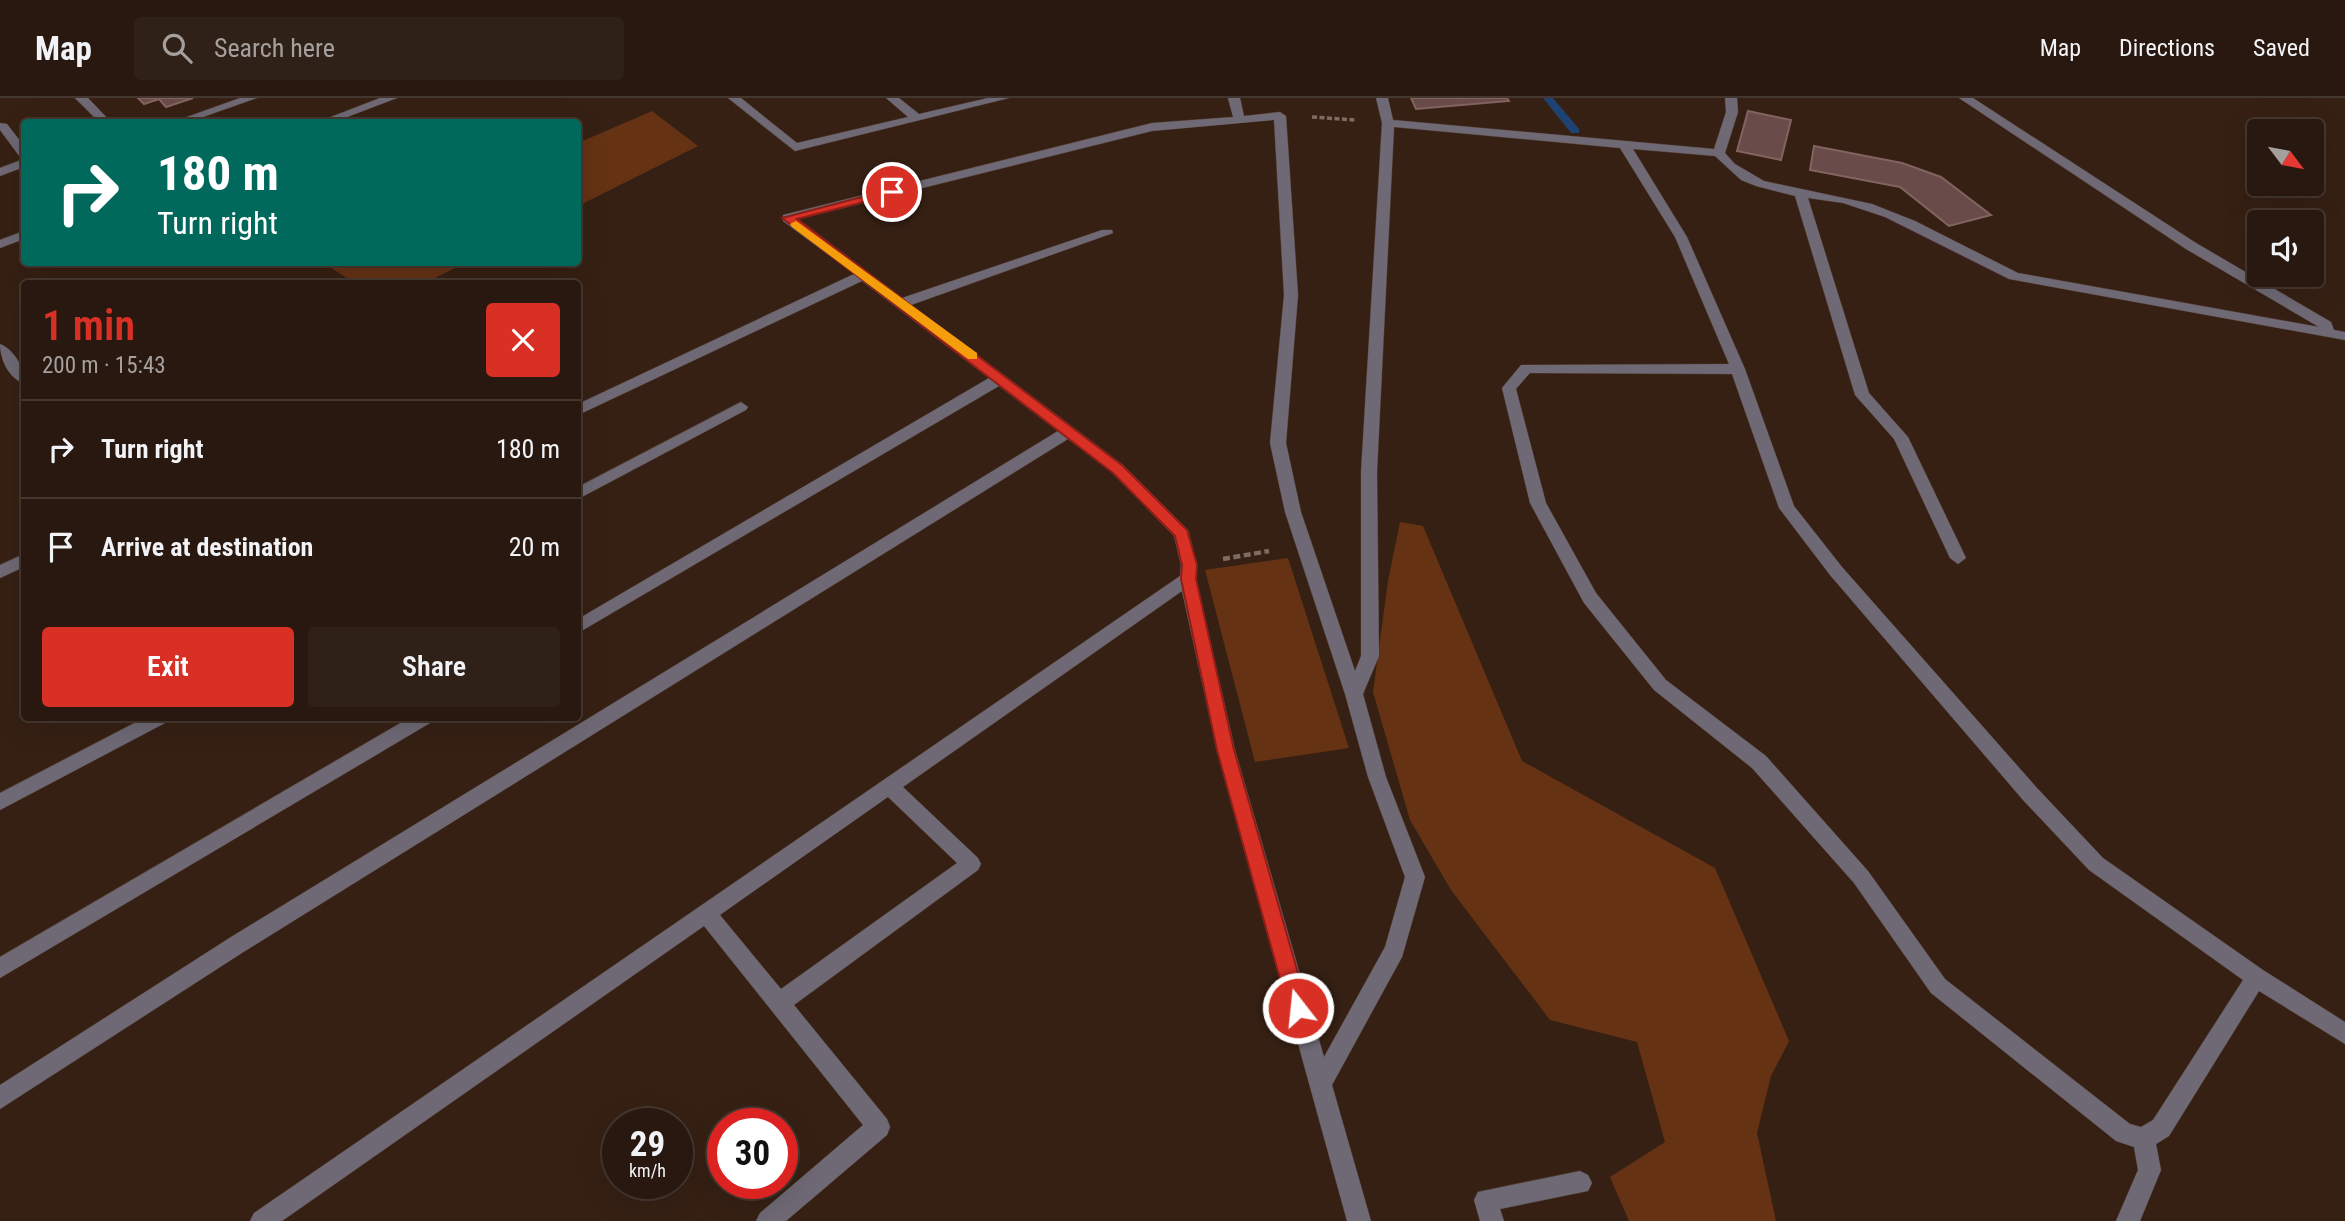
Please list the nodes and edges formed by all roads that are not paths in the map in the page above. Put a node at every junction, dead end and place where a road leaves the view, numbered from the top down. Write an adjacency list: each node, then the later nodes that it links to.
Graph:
1 (81, 98): 12 (street)
2 (251, 98): 13 (street)
3 (734, 98): 11 (street)
4 (892, 98): 11 (street)
5 (1003, 98): 11 (street)
6 (1234, 98): 15 (street)
7 (1382, 98): 16 (street)
8 (1731, 98): 20 (street)
9 (1965, 98): 29 (street)
10 (382, 99): 14 (street)
11 (917, 118)
12 (102, 119)
13 (188, 119)
14 (332, 119)
15 (1240, 119): 27 (street); 44 (street)
16 (1388, 123): 18 (street); 44 (street)
17 (3, 126): 19 (street)
18 (1624, 144): 20 (street); 32 (street)
19 (21, 150)
20 (1719, 153): 23 (street)
21 (21, 164): 22 (street)
22 (0, 172)
23 (1801, 195): 29 (street); 39 (street)
24 (1107, 233): 28 (street)
25 (21, 236): 26 (street)
26 (0, 244)
27 (863, 275): 28 (street); 36 (street)
28 (902, 303): 34 (street)
29 (2327, 332): 30 (street)
30 (2345, 335)
31 (0, 349): 33 (street)
32 (1738, 369): 51 (street); 56 (street)
33 (21, 374)
34 (1000, 378): 37 (street); 43 (street)
35 (741, 407): 38 (street)
36 (581, 409)
37 (1069, 431): 42 (street); 55 (street)
38 (581, 492)
39 (1958, 558)
40 (21, 562): 41 (street)
41 (0, 572)
42 (1188, 579): 47 (street); 54 (street)
43 (581, 625)
44 (1353, 694): 54 (street)
45 (153, 721): 48 (street)
46 (419, 721): 50 (street)
47 (889, 786): 49 (street); 52 (street)
48 (0, 803)
49 (706, 914): 52 (street); 58 (street)
50 (0, 968)
51 (2256, 977): 53 (street); 56 (street)
52 (778, 1004): 59 (street)
53 (2345, 1034)
54 (1320, 1085): 60 (street)
55 (0, 1098)
56 (2143, 1139): 62 (street)
57 (1580, 1183): 61 (street)
58 (262, 1221)
59 (768, 1221)
60 (1359, 1221)
61 (1492, 1221)
62 (2128, 1221)

